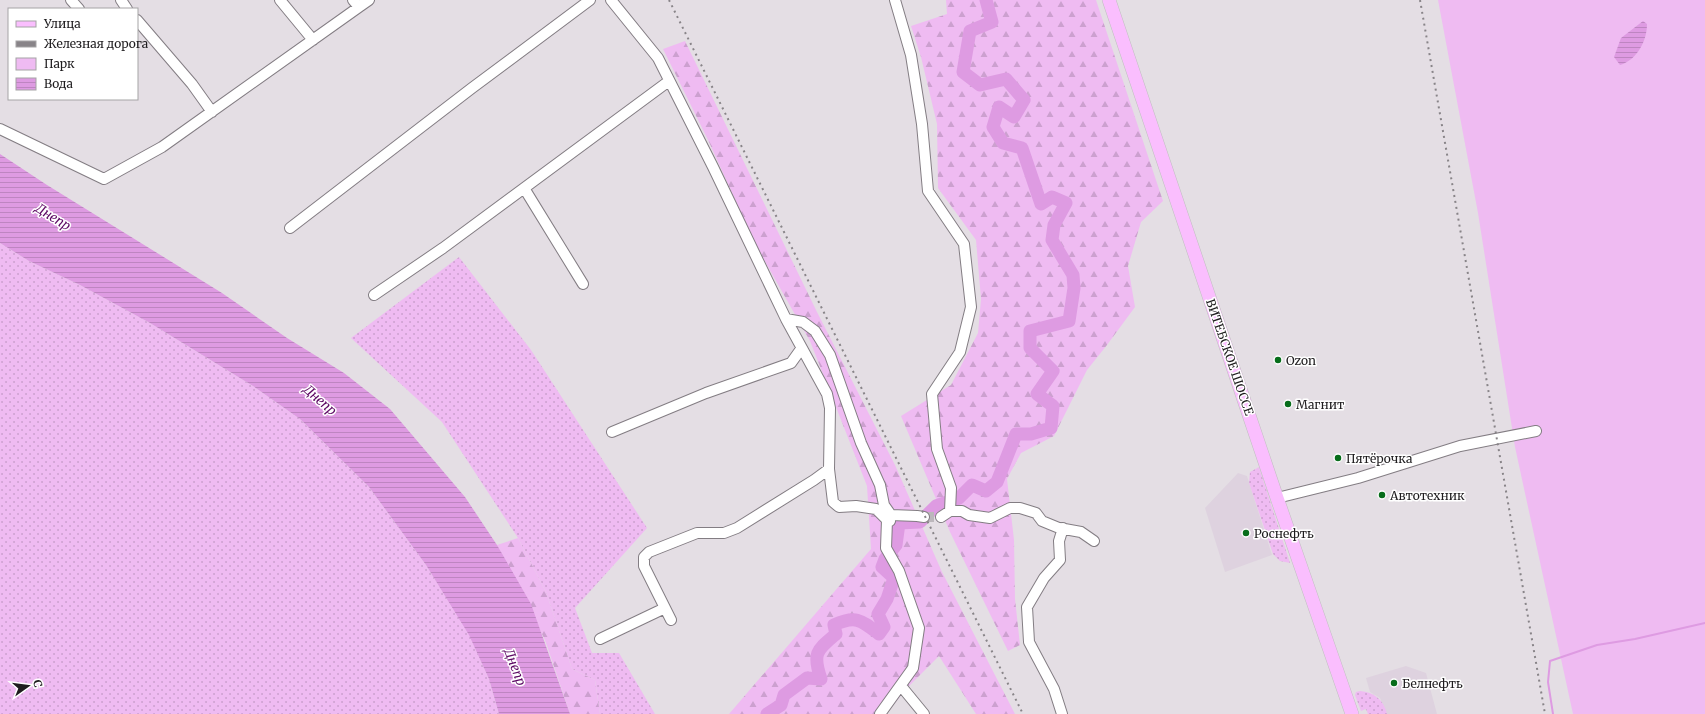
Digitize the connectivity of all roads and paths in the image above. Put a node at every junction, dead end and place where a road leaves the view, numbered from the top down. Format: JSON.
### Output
{"nodes":[{"id":1,"x":72,"y":0,"type":"edge"},
{"id":2,"x":280,"y":0,"type":"edge"},
{"id":3,"x":369,"y":0,"type":"edge"},
{"id":4,"x":590,"y":0,"type":"edge"},
{"id":5,"x":611,"y":0,"type":"edge"},
{"id":6,"x":895,"y":0,"type":"edge"},
{"id":7,"x":1109,"y":0,"type":"edge"},
{"id":8,"x":356,"y":4,"type":"edge"},
{"id":9,"x":78,"y":8,"type":"edge"},
{"id":10,"x":138,"y":21,"type":"edge"},
{"id":11,"x":313,"y":40,"type":"junction"},
{"id":12,"x":669,"y":81,"type":"junction"},
{"id":13,"x":212,"y":112,"type":"junction"},
{"id":14,"x":0,"y":129,"type":"edge"},
{"id":15,"x":524,"y":188,"type":"junction"},
{"id":16,"x":290,"y":228,"type":"dead end"},
{"id":17,"x":583,"y":284,"type":"dead end"},
{"id":18,"x":374,"y":295,"type":"dead end"},
{"id":19,"x":786,"y":319,"type":"junction"},
{"id":20,"x":801,"y":349,"type":"junction"},
{"id":21,"x":1536,"y":431,"type":"dead end"},
{"id":22,"x":612,"y":432,"type":"dead end"},
{"id":23,"x":829,"y":469,"type":"junction"},
{"id":24,"x":1277,"y":498,"type":"junction"},
{"id":25,"x":950,"y":511,"type":"junction"},
{"id":26,"x":904,"y":516,"type":"junction"},
{"id":27,"x":924,"y":517,"type":"tunnel mouth"},
{"id":28,"x":941,"y":517,"type":"tunnel mouth"},
{"id":29,"x":887,"y":520,"type":"junction"},
{"id":30,"x":1063,"y":528,"type":"junction"},
{"id":31,"x":1094,"y":540,"type":"dead end"},
{"id":32,"x":665,"y":608,"type":"junction"},
{"id":33,"x":671,"y":620,"type":"dead end"},
{"id":34,"x":600,"y":639,"type":"dead end"},
{"id":35,"x":901,"y":686,"type":"junction"},
{"id":36,"x":880,"y":714,"type":"edge"},
{"id":37,"x":924,"y":714,"type":"edge"},
{"id":38,"x":1062,"y":714,"type":"edge"},
{"id":39,"x":1352,"y":714,"type":"edge"}],
"edges":[{"from":1,"to":9,"type":"street"},
{"from":2,"to":11,"type":"street"},
{"from":3,"to":8,"type":"street"},
{"from":4,"to":16,"type":"street"},
{"from":5,"to":12,"type":"street"},
{"from":6,"to":25,"type":"street"},
{"from":7,"to":24,"type":"main road","name":"ВИТЕБСКОЕ ШОССЕ"},
{"from":8,"to":11,"type":"street"},
{"from":10,"to":13,"type":"street"},
{"from":11,"to":13,"type":"street"},
{"from":12,"to":15,"type":"street"},
{"from":12,"to":19,"type":"street"},
{"from":13,"to":14,"type":"street"},
{"from":15,"to":17,"type":"street"},
{"from":15,"to":18,"type":"street"},
{"from":19,"to":20,"type":"street"},
{"from":19,"to":26,"type":"street"},
{"from":20,"to":22,"type":"street"},
{"from":20,"to":23,"type":"street"},
{"from":21,"to":24,"type":"street"},
{"from":23,"to":29,"type":"street"},
{"from":23,"to":32,"type":"street"},
{"from":24,"to":39,"type":"main road","name":"ВИТЕБСКОЕ ШОССЕ"},
{"from":25,"to":28,"type":"street"},
{"from":25,"to":30,"type":"street"},
{"from":26,"to":27,"type":"street"},
{"from":26,"to":29,"type":"street"},
{"from":29,"to":35,"type":"street"},
{"from":30,"to":31,"type":"street"},
{"from":30,"to":38,"type":"street"},
{"from":32,"to":33,"type":"street"},
{"from":32,"to":34,"type":"street"},
{"from":35,"to":36,"type":"street"},
{"from":35,"to":37,"type":"street"}]}
